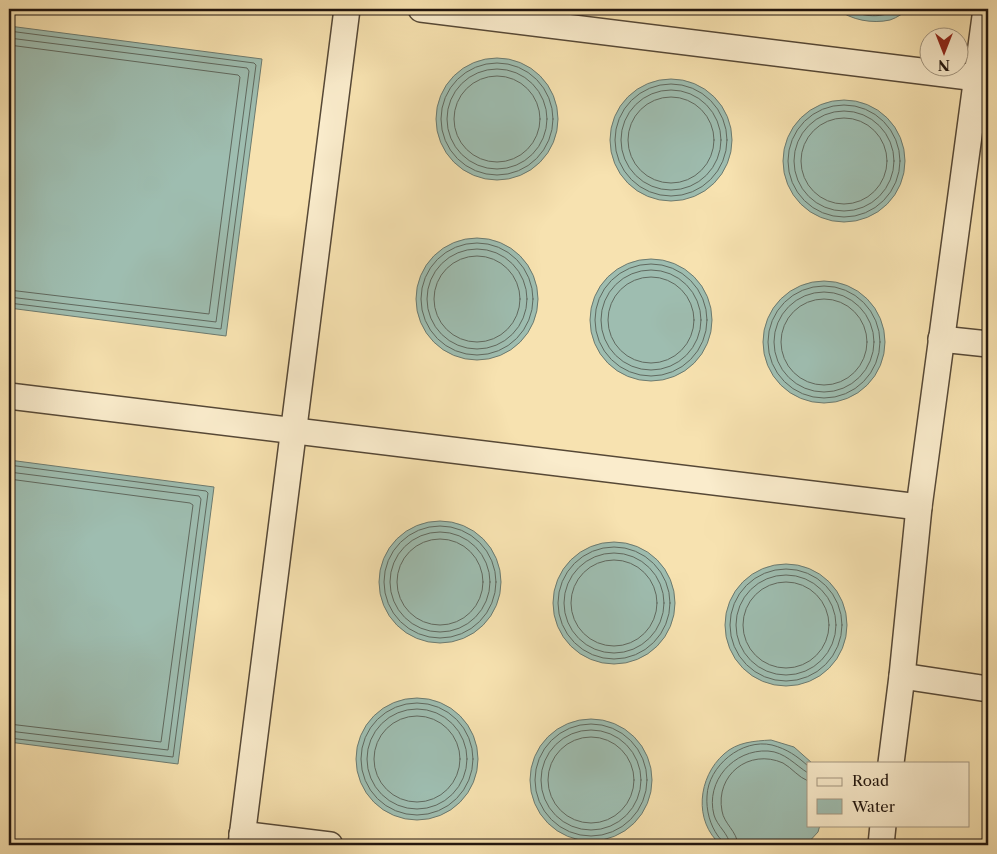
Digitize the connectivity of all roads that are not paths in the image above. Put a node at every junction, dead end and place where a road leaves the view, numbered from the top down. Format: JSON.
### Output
{"nodes":[{"id":1,"x":347,"y":9,"type":"edge"},
{"id":2,"x":421,"y":9,"type":"edge"},
{"id":3,"x":986,"y":9,"type":"edge"},
{"id":4,"x":978,"y":78,"type":"junction"},
{"id":5,"x":942,"y":338,"type":"junction"},
{"id":6,"x":988,"y":344,"type":"edge"},
{"id":7,"x":9,"y":396,"type":"edge"},
{"id":8,"x":294,"y":431,"type":"junction"},
{"id":9,"x":919,"y":508,"type":"junction"},
{"id":10,"x":902,"y":676,"type":"junction"},
{"id":11,"x":988,"y":689,"type":"edge"},
{"id":12,"x":891,"y":762,"type":"edge"},
{"id":13,"x":883,"y":826,"type":"edge"},
{"id":14,"x":241,"y":840,"type":"edge"},
{"id":15,"x":330,"y":845,"type":"edge"},
{"id":16,"x":881,"y":845,"type":"edge"}],
"edges":[{"from":1,"to":8,"type":"lane"},
{"from":2,"to":4,"type":"lane"},
{"from":3,"to":4,"type":"lane"},
{"from":4,"to":5,"type":"lane"},
{"from":5,"to":6,"type":"lane"},
{"from":5,"to":9,"type":"lane"},
{"from":7,"to":8,"type":"lane"},
{"from":8,"to":9,"type":"lane"},
{"from":8,"to":14,"type":"lane"},
{"from":9,"to":10,"type":"lane"},
{"from":10,"to":11,"type":"lane"},
{"from":10,"to":12,"type":"lane"},
{"from":13,"to":16,"type":"lane"},
{"from":14,"to":15,"type":"lane"}]}
